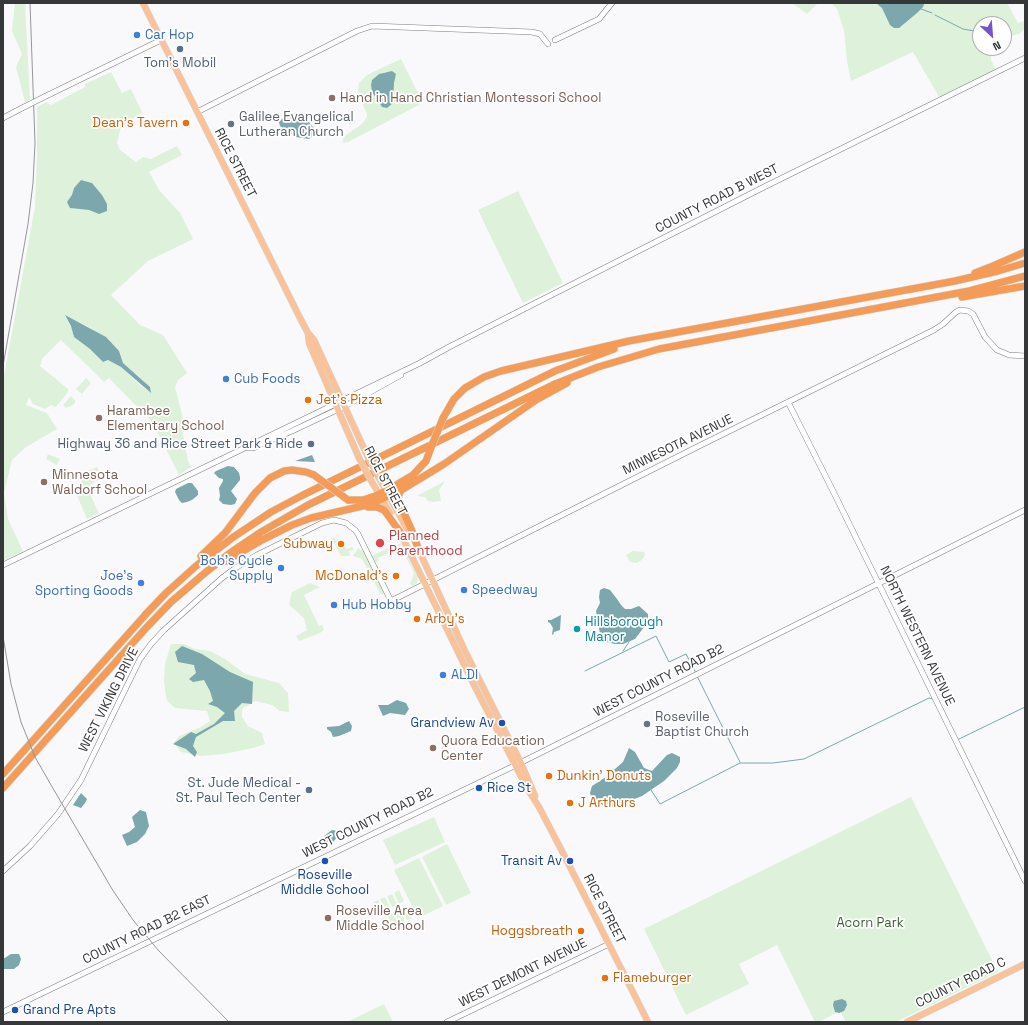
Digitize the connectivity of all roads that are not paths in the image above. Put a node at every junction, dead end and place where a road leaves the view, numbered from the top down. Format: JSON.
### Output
{"nodes":[{"id":1,"x":143,"y":3,"type":"edge"},
{"id":2,"x":612,"y":3,"type":"edge"},
{"id":3,"x":161,"y":40,"type":"junction"},
{"id":4,"x":555,"y":40,"type":"dead end"},
{"id":5,"x":548,"y":44,"type":"dead end"},
{"id":6,"x":1025,"y":58,"type":"edge"},
{"id":7,"x":197,"y":112,"type":"junction"},
{"id":8,"x":3,"y":118,"type":"edge"},
{"id":9,"x":1025,"y":249,"type":"edge"},
{"id":10,"x":1025,"y":252,"type":"edge"},
{"id":11,"x":1010,"y":258,"type":"junction"},
{"id":12,"x":1025,"y":263,"type":"edge"},
{"id":13,"x":1025,"y":276,"type":"edge"},
{"id":14,"x":1025,"y":286,"type":"edge"},
{"id":15,"x":911,"y":290,"type":"junction"},
{"id":16,"x":914,"y":302,"type":"junction"},
{"id":17,"x":308,"y":333,"type":"junction"},
{"id":18,"x":658,"y":336,"type":"junction"},
{"id":19,"x":1025,"y":356,"type":"edge"},
{"id":20,"x":625,"y":358,"type":"junction"},
{"id":21,"x":788,"y":402,"type":"junction"},
{"id":22,"x":344,"y":404,"type":"junction"},
{"id":23,"x":336,"y":407,"type":"junction"},
{"id":24,"x":403,"y":489,"type":"junction"},
{"id":25,"x":388,"y":493,"type":"junction"},
{"id":26,"x":380,"y":497,"type":"junction"},
{"id":27,"x":1025,"y":510,"type":"edge"},
{"id":28,"x":344,"y":511,"type":"junction"},
{"id":29,"x":400,"y":532,"type":"junction"},
{"id":30,"x":418,"y":548,"type":"junction"},
{"id":31,"x":3,"y":565,"type":"edge"},
{"id":32,"x":429,"y":582,"type":"junction"},
{"id":33,"x":878,"y":583,"type":"junction"},
{"id":34,"x":189,"y":586,"type":"junction"},
{"id":35,"x":391,"y":601,"type":"joint"},
{"id":36,"x":145,"y":615,"type":"junction"},
{"id":37,"x":518,"y":764,"type":"junction"},
{"id":38,"x":3,"y":774,"type":"edge"},
{"id":39,"x":3,"y":789,"type":"edge"},
{"id":40,"x":301,"y":868,"type":"joint"},
{"id":41,"x":3,"y":871,"type":"edge"},
{"id":42,"x":1025,"y":881,"type":"edge"},
{"id":43,"x":609,"y":944,"type":"junction"},
{"id":44,"x":1025,"y":964,"type":"edge"},
{"id":45,"x":3,"y":1012,"type":"edge"},
{"id":46,"x":447,"y":1022,"type":"edge"},
{"id":47,"x":648,"y":1022,"type":"edge"},
{"id":48,"x":907,"y":1022,"type":"edge"}],
"edges":[{"from":1,"to":3,"type":"main road","name":"RICE STREET"},
{"from":2,"to":4,"type":"street"},
{"from":3,"to":7,"type":"main road","name":"RICE STREET"},
{"from":3,"to":8,"type":"street","bridge":true},
{"from":5,"to":7,"type":"street"},
{"from":6,"to":22,"type":"street","name":"COUNTY ROAD B WEST"},
{"from":7,"to":17,"type":"main road","name":"RICE STREET"},
{"from":9,"to":11,"type":"highway"},
{"from":10,"to":11,"type":"highway"},
{"from":11,"to":15,"type":"highway"},
{"from":12,"to":15,"type":"highway"},
{"from":13,"to":16,"type":"highway"},
{"from":14,"to":16,"type":"highway"},
{"from":15,"to":18,"type":"highway"},
{"from":16,"to":20,"type":"highway"},
{"from":17,"to":22,"type":"main road","name":"RICE STREET"},
{"from":17,"to":23,"type":"main road","name":"RICE STREET"},
{"from":18,"to":25,"type":"highway","bridge":true},
{"from":18,"to":36,"type":"highway"},
{"from":19,"to":21,"type":"street","name":"MINNESOTA AVENUE"},
{"from":20,"to":24,"type":"highway"},
{"from":20,"to":34,"type":"highway"},
{"from":21,"to":32,"type":"street","name":"MINNESOTA AVENUE"},
{"from":21,"to":33,"type":"street","name":"NORTH WESTERN AVENUE"},
{"from":22,"to":23,"type":"street","name":"COUNTY ROAD B WEST"},
{"from":22,"to":25,"type":"main road","name":"RICE STREET","bridge":true},
{"from":23,"to":26,"type":"main road","name":"RICE STREET","bridge":true},
{"from":23,"to":31,"type":"street","name":"COUNTY ROAD B WEST"},
{"from":24,"to":25,"type":"highway"},
{"from":24,"to":30,"type":"highway"},
{"from":25,"to":26,"type":"highway"},
{"from":25,"to":30,"type":"main road","name":"RICE STREET"},
{"from":26,"to":28,"type":"highway"},
{"from":26,"to":29,"type":"main road","name":"RICE STREET"},
{"from":26,"to":36,"type":"highway","bridge":true},
{"from":27,"to":33,"type":"street","name":"WEST COUNTY ROAD B2"},
{"from":28,"to":29,"type":"highway"},
{"from":28,"to":34,"type":"highway"},
{"from":29,"to":32,"type":"main road","name":"RICE STREET"},
{"from":30,"to":32,"type":"main road","name":"RICE STREET"},
{"from":32,"to":35,"type":"street","name":"MINNESOTA AVENUE"},
{"from":32,"to":37,"type":"main road","name":"RICE STREET"},
{"from":33,"to":37,"type":"street","name":"WEST COUNTY ROAD B2"},
{"from":33,"to":42,"type":"street","name":"NORTH WESTERN AVENUE"},
{"from":34,"to":39,"type":"highway"},
{"from":35,"to":41,"type":"street","name":"WEST VIKING DRIVE"},
{"from":36,"to":38,"type":"highway"},
{"from":37,"to":40,"type":"street","name":"WEST COUNTY ROAD B2"},
{"from":37,"to":43,"type":"main road","name":"RICE STREET"},
{"from":40,"to":45,"type":"street","name":"COUNTY ROAD B2 EAST"},
{"from":43,"to":46,"type":"street","name":"WEST DEMONT AVENUE"},
{"from":43,"to":47,"type":"main road","name":"RICE STREET"},
{"from":44,"to":48,"type":"main road","name":"COUNTY ROAD C"}]}
